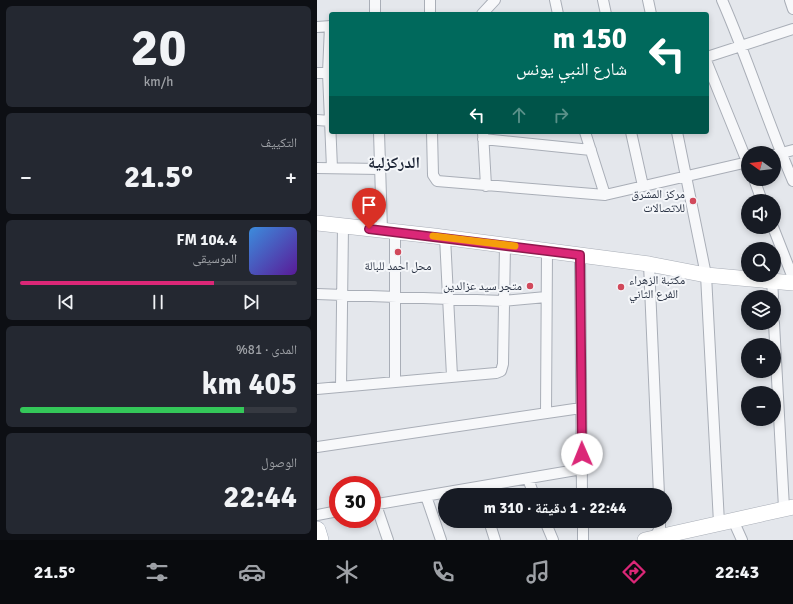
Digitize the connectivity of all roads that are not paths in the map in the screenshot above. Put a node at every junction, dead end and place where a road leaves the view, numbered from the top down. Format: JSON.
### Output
{"nodes":[{"id":1,"x":375,"y":0,"type":"edge"},
{"id":2,"x":430,"y":0,"type":"edge"},
{"id":3,"x":495,"y":0,"type":"edge"},
{"id":4,"x":555,"y":0,"type":"edge"},
{"id":5,"x":603,"y":0,"type":"edge"},
{"id":6,"x":648,"y":0,"type":"edge"},
{"id":7,"x":722,"y":0,"type":"edge"},
{"id":8,"x":790,"y":0,"type":"edge"},
{"id":9,"x":793,"y":10,"type":"edge"},
{"id":10,"x":375,"y":12,"type":"edge"},
{"id":11,"x":430,"y":12,"type":"edge"},
{"id":12,"x":484,"y":12,"type":"edge"},
{"id":13,"x":558,"y":12,"type":"edge"},
{"id":14,"x":606,"y":12,"type":"edge"},
{"id":15,"x":651,"y":12,"type":"edge"},
{"id":16,"x":329,"y":26,"type":"edge"},
{"id":17,"x":317,"y":27,"type":"edge"},
{"id":18,"x":793,"y":29,"type":"edge"},
{"id":19,"x":742,"y":46,"type":"junction"},
{"id":20,"x":709,"y":56,"type":"edge"},
{"id":21,"x":329,"y":57,"type":"edge"},
{"id":22,"x":709,"y":68,"type":"edge"},
{"id":23,"x":317,"y":73,"type":"edge"},
{"id":24,"x":328,"y":73,"type":"junction"},
{"id":25,"x":329,"y":97,"type":"edge"},
{"id":26,"x":317,"y":120,"type":"edge"},
{"id":27,"x":329,"y":121,"type":"edge"},
{"id":28,"x":331,"y":134,"type":"edge"},
{"id":29,"x":379,"y":134,"type":"edge"},
{"id":30,"x":432,"y":134,"type":"edge"},
{"id":31,"x":586,"y":134,"type":"edge"},
{"id":32,"x":631,"y":134,"type":"edge"},
{"id":33,"x":677,"y":134,"type":"edge"},
{"id":34,"x":483,"y":136,"type":"edge"},
{"id":35,"x":741,"y":146,"type":"edge"},
{"id":36,"x":774,"y":146,"type":"edge"},
{"id":37,"x":591,"y":150,"type":"junction"},
{"id":38,"x":793,"y":150,"type":"edge"},
{"id":39,"x":781,"y":153,"type":"edge"},
{"id":40,"x":781,"y":161,"type":"edge"},
{"id":41,"x":741,"y":165,"type":"edge"},
{"id":42,"x":317,"y":168,"type":"edge"},
{"id":43,"x":332,"y":168,"type":"junction"},
{"id":44,"x":380,"y":170,"type":"junction"},
{"id":45,"x":686,"y":177,"type":"junction"},
{"id":46,"x":793,"y":181,"type":"edge"},
{"id":47,"x":486,"y":186,"type":"junction"},
{"id":48,"x":643,"y":186,"type":"junction"},
{"id":49,"x":605,"y":195,"type":"junction"},
{"id":50,"x":317,"y":224,"type":"edge"},
{"id":51,"x":343,"y":226,"type":"junction"},
{"id":52,"x":388,"y":231,"type":"junction"},
{"id":53,"x":776,"y":234,"type":"edge"},
{"id":54,"x":445,"y":237,"type":"junction"},
{"id":55,"x":505,"y":245,"type":"junction"},
{"id":56,"x":547,"y":251,"type":"junction"},
{"id":57,"x":580,"y":255,"type":"junction"},
{"id":58,"x":649,"y":264,"type":"junction"},
{"id":59,"x":706,"y":275,"type":"junction"},
{"id":60,"x":741,"y":278,"type":"edge"},
{"id":61,"x":793,"y":278,"type":"edge"},
{"id":62,"x":781,"y":281,"type":"edge"},
{"id":63,"x":793,"y":283,"type":"edge"},
{"id":64,"x":317,"y":294,"type":"edge"},
{"id":65,"x":343,"y":295,"type":"junction"},
{"id":66,"x":395,"y":297,"type":"junction"},
{"id":67,"x":546,"y":297,"type":"junction"},
{"id":68,"x":449,"y":299,"type":"junction"},
{"id":69,"x":503,"y":301,"type":"junction"},
{"id":70,"x":775,"y":330,"type":"edge"},
{"id":71,"x":452,"y":376,"type":"junction"},
{"id":72,"x":395,"y":382,"type":"junction"},
{"id":73,"x":341,"y":387,"type":"junction"},
{"id":74,"x":317,"y":389,"type":"edge"},
{"id":75,"x":581,"y":408,"type":"junction"},
{"id":76,"x":546,"y":413,"type":"junction"},
{"id":77,"x":317,"y":447,"type":"edge"},
{"id":78,"x":582,"y":469,"type":"junction"},
{"id":79,"x":528,"y":479,"type":"junction"},
{"id":80,"x":491,"y":488,"type":"edge"},
{"id":81,"x":531,"y":488,"type":"edge"},
{"id":82,"x":582,"y":488,"type":"edge"},
{"id":83,"x":659,"y":488,"type":"edge"},
{"id":84,"x":438,"y":495,"type":"edge"},
{"id":85,"x":426,"y":496,"type":"junction"},
{"id":86,"x":381,"y":504,"type":"edge"},
{"id":87,"x":789,"y":508,"type":"edge"},
{"id":88,"x":329,"y":513,"type":"edge"},
{"id":89,"x":317,"y":515,"type":"edge"},
{"id":90,"x":381,"y":522,"type":"edge"},
{"id":91,"x":726,"y":522,"type":"junction"},
{"id":92,"x":491,"y":528,"type":"edge"},
{"id":93,"x":548,"y":528,"type":"edge"},
{"id":94,"x":583,"y":528,"type":"edge"},
{"id":95,"x":660,"y":528,"type":"edge"},
{"id":96,"x":317,"y":530,"type":"edge"},
{"id":97,"x":677,"y":536,"type":"edge"},
{"id":98,"x":649,"y":539,"type":"edge"},
{"id":99,"x":320,"y":540,"type":"edge"},
{"id":100,"x":388,"y":540,"type":"edge"},
{"id":101,"x":441,"y":540,"type":"edge"},
{"id":102,"x":495,"y":540,"type":"edge"},
{"id":103,"x":553,"y":540,"type":"edge"},
{"id":104,"x":583,"y":540,"type":"edge"},
{"id":105,"x":742,"y":540,"type":"edge"}],
"edges":[{"from":1,"to":10,"type":"street"},
{"from":2,"to":11,"type":"street"},
{"from":3,"to":12,"type":"street"},
{"from":4,"to":13,"type":"street"},
{"from":5,"to":14,"type":"street"},
{"from":6,"to":15,"type":"street"},
{"from":7,"to":19,"type":"street"},
{"from":8,"to":9,"type":"street"},
{"from":16,"to":17,"type":"street"},
{"from":18,"to":19,"type":"street"},
{"from":19,"to":20,"type":"street"},
{"from":19,"to":36,"type":"street"},
{"from":21,"to":24,"type":"street"},
{"from":22,"to":35,"type":"street"},
{"from":23,"to":24,"type":"street"},
{"from":24,"to":25,"type":"street"},
{"from":26,"to":27,"type":"street"},
{"from":28,"to":43,"type":"street"},
{"from":29,"to":44,"type":"street"},
{"from":30,"to":47,"type":"street"},
{"from":31,"to":37,"type":"street"},
{"from":32,"to":48,"type":"street"},
{"from":33,"to":45,"type":"street"},
{"from":34,"to":37,"type":"street"},
{"from":34,"to":47,"type":"street"},
{"from":37,"to":49,"type":"street"},
{"from":38,"to":39,"type":"street"},
{"from":40,"to":46,"type":"street"},
{"from":41,"to":45,"type":"street"},
{"from":42,"to":43,"type":"street"},
{"from":43,"to":44,"type":"street"},
{"from":44,"to":52,"type":"street"},
{"from":45,"to":48,"type":"street"},
{"from":45,"to":59,"type":"street"},
{"from":47,"to":49,"type":"street"},
{"from":48,"to":49,"type":"street"},
{"from":50,"to":51,"type":"street"},
{"from":51,"to":52,"type":"street"},
{"from":51,"to":65,"type":"street"},
{"from":52,"to":54,"type":"street"},
{"from":52,"to":66,"type":"street"},
{"from":53,"to":61,"type":"street"},
{"from":54,"to":55,"type":"street"},
{"from":54,"to":68,"type":"street"},
{"from":55,"to":56,"type":"street"},
{"from":55,"to":69,"type":"street"},
{"from":56,"to":57,"type":"street"},
{"from":56,"to":67,"type":"street"},
{"from":57,"to":58,"type":"street"},
{"from":57,"to":75,"type":"street"},
{"from":58,"to":59,"type":"street"},
{"from":58,"to":83,"type":"street"},
{"from":59,"to":60,"type":"street"},
{"from":59,"to":91,"type":"street"},
{"from":62,"to":63,"type":"street"},
{"from":64,"to":65,"type":"street"},
{"from":65,"to":66,"type":"street"},
{"from":65,"to":73,"type":"street"},
{"from":66,"to":68,"type":"street"},
{"from":66,"to":72,"type":"street"},
{"from":67,"to":69,"type":"street"},
{"from":67,"to":76,"type":"street"},
{"from":68,"to":69,"type":"street"},
{"from":68,"to":71,"type":"street"},
{"from":69,"to":71,"type":"street"},
{"from":70,"to":87,"type":"street"},
{"from":71,"to":72,"type":"street"},
{"from":72,"to":73,"type":"street"},
{"from":73,"to":74,"type":"street"},
{"from":75,"to":76,"type":"street"},
{"from":75,"to":78,"type":"street"},
{"from":76,"to":77,"type":"street"},
{"from":78,"to":79,"type":"street"},
{"from":78,"to":82,"type":"street"},
{"from":79,"to":80,"type":"street"},
{"from":79,"to":81,"type":"street"},
{"from":84,"to":85,"type":"street"},
{"from":85,"to":86,"type":"street"},
{"from":85,"to":101,"type":"street"},
{"from":87,"to":91,"type":"street"},
{"from":88,"to":89,"type":"street"},
{"from":90,"to":100,"type":"street"},
{"from":91,"to":97,"type":"street"},
{"from":91,"to":105,"type":"street"},
{"from":92,"to":102,"type":"street"},
{"from":93,"to":103,"type":"street"},
{"from":94,"to":104,"type":"street"},
{"from":95,"to":98,"type":"street"},
{"from":96,"to":99,"type":"main road"},
{"from":97,"to":98,"type":"street"}]}
